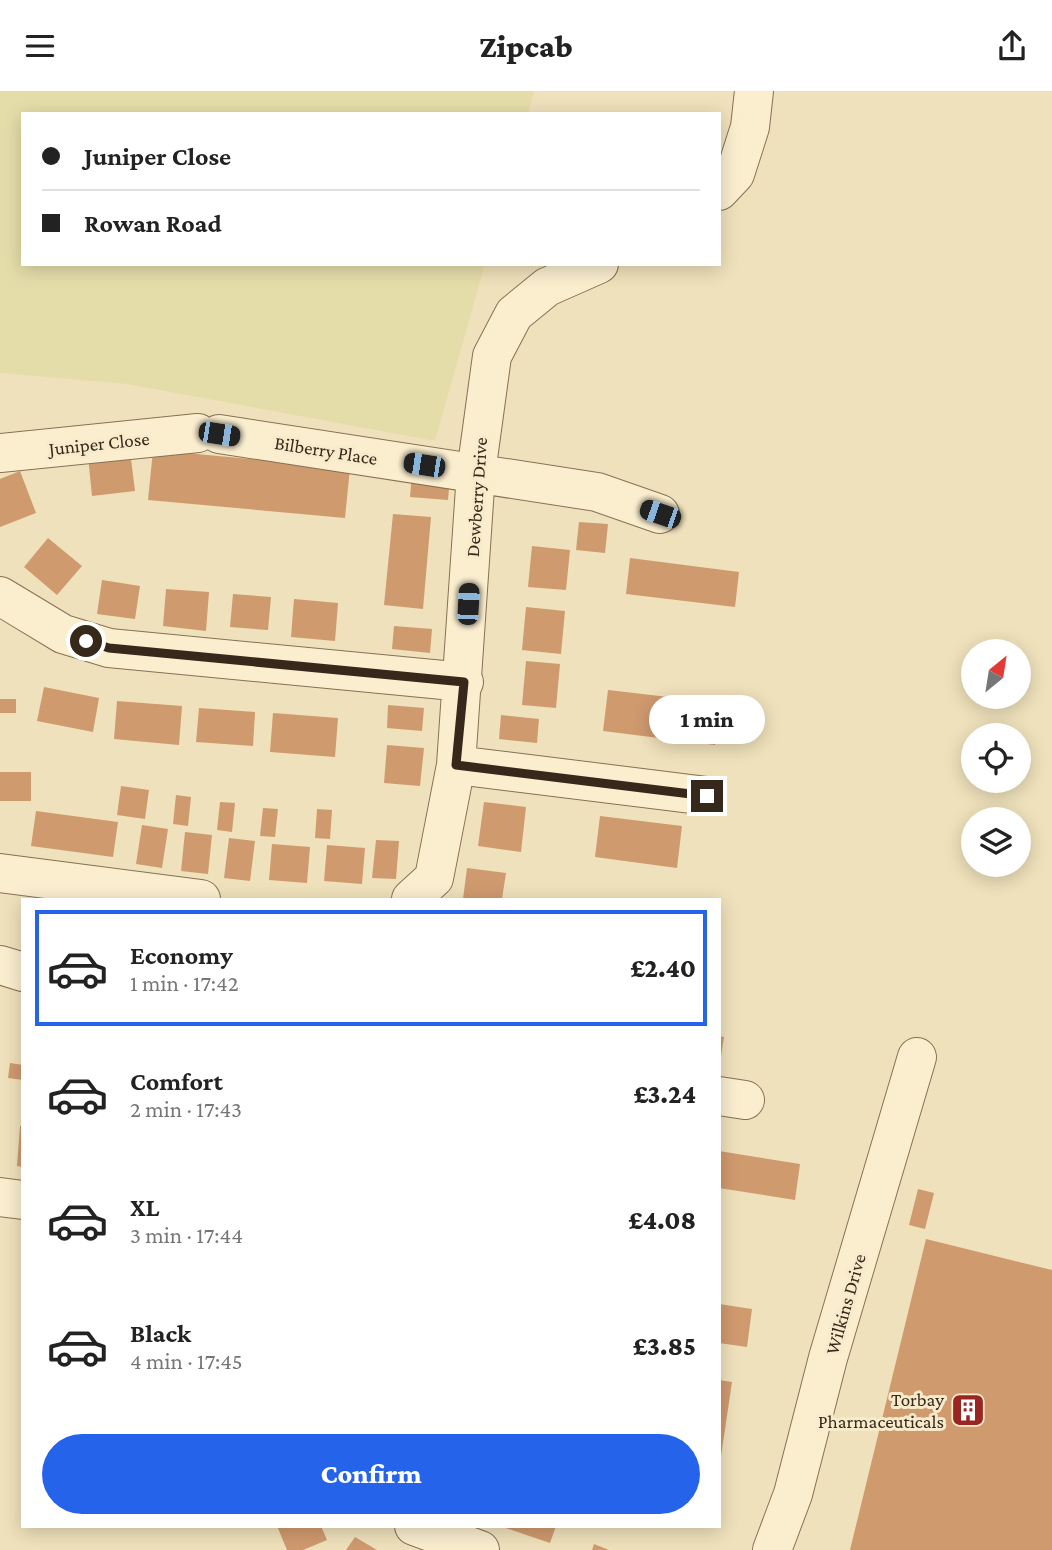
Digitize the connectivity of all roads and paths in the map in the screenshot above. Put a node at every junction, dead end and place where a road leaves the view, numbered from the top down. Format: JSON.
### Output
{"nodes":[{"id":1,"x":754,"y":91,"type":"edge"},
{"id":2,"x":721,"y":189,"type":"edge"},
{"id":3,"x":594,"y":266,"type":"edge"},
{"id":4,"x":208,"y":434,"type":"joint"},
{"id":5,"x":0,"y":453,"type":"edge"},
{"id":6,"x":476,"y":473,"type":"junction"},
{"id":7,"x":660,"y":514,"type":"dead end"},
{"id":8,"x":0,"y":596,"type":"edge"},
{"id":9,"x":464,"y":682,"type":"junction"},
{"id":10,"x":456,"y":765,"type":"junction"},
{"id":11,"x":707,"y":796,"type":"dead end"},
{"id":12,"x":0,"y":873,"type":"edge"},
{"id":13,"x":193,"y":898,"type":"edge"},
{"id":14,"x":412,"y":898,"type":"edge"},
{"id":15,"x":0,"y":965,"type":"edge"},
{"id":16,"x":21,"y":971,"type":"edge"},
{"id":17,"x":917,"y":1057,"type":"dead end"},
{"id":18,"x":0,"y":1197,"type":"edge"},
{"id":19,"x":21,"y":1200,"type":"edge"},
{"id":20,"x":420,"y":1528,"type":"edge"},
{"id":21,"x":480,"y":1550,"type":"edge"},
{"id":22,"x":772,"y":1550,"type":"edge"}],
"edges":[{"from":1,"to":2,"type":"street"},
{"from":3,"to":6,"type":"street","name":"Dewberry Drive"},
{"from":4,"to":5,"type":"street","name":"Juniper Close"},
{"from":4,"to":6,"type":"street","name":"Bilberry Place"},
{"from":6,"to":7,"type":"street","name":"Bilberry Place"},
{"from":6,"to":9,"type":"street","name":"Dewberry Drive"},
{"from":8,"to":9,"type":"street"},
{"from":9,"to":10,"type":"street","name":"Dewberry Drive"},
{"from":10,"to":11,"type":"street"},
{"from":10,"to":14,"type":"street","name":"Dewberry Drive"},
{"from":12,"to":13,"type":"street"},
{"from":15,"to":16,"type":"street"},
{"from":17,"to":22,"type":"street","name":"Wilkins Drive"},
{"from":18,"to":19,"type":"street"},
{"from":20,"to":21,"type":"street"}]}
